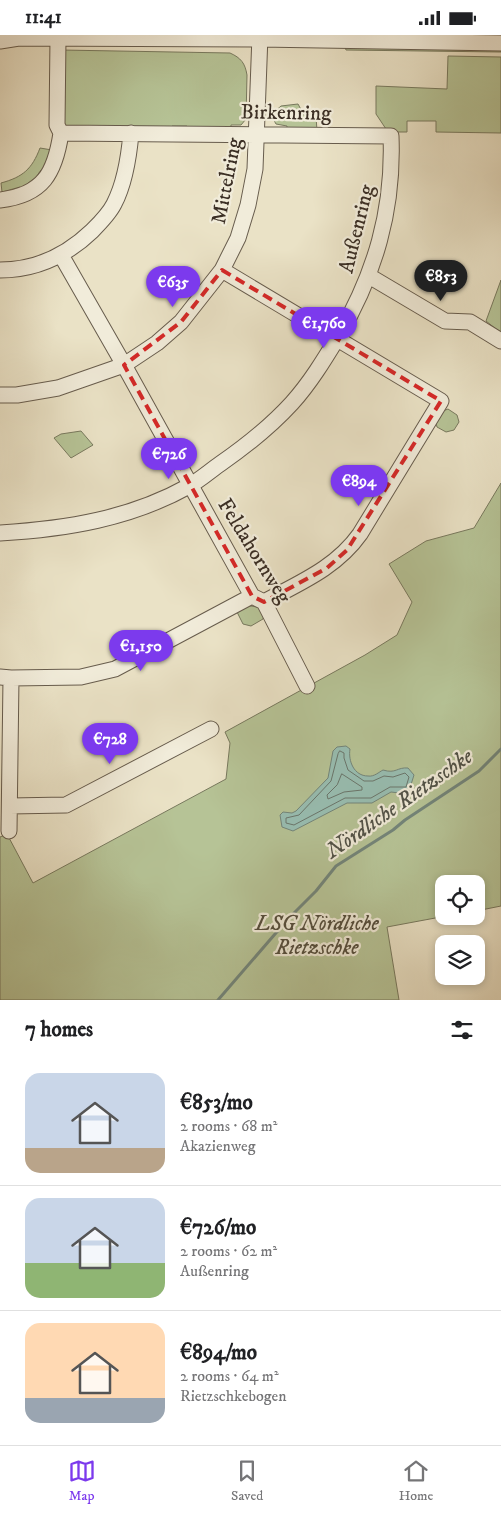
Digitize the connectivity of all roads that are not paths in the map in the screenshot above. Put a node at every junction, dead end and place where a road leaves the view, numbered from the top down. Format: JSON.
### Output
{"nodes":[{"id":1,"x":260,"y":37,"type":"edge"},
{"id":2,"x":58,"y":38,"type":"junction"},
{"id":3,"x":0,"y":41,"type":"edge"},
{"id":4,"x":501,"y":43,"type":"edge"},
{"id":5,"x":61,"y":133,"type":"junction"},
{"id":6,"x":131,"y":133,"type":"junction"},
{"id":7,"x":257,"y":134,"type":"junction"},
{"id":8,"x":391,"y":136,"type":"joint"},
{"id":9,"x":0,"y":200,"type":"edge"},
{"id":10,"x":61,"y":255,"type":"junction"},
{"id":11,"x":0,"y":270,"type":"edge"},
{"id":12,"x":222,"y":270,"type":"junction"},
{"id":13,"x":369,"y":276,"type":"junction"},
{"id":14,"x":337,"y":339,"type":"junction"},
{"id":15,"x":501,"y":341,"type":"edge"},
{"id":16,"x":124,"y":365,"type":"junction"},
{"id":17,"x":0,"y":395,"type":"edge"},
{"id":18,"x":190,"y":486,"type":"junction"},
{"id":19,"x":0,"y":533,"type":"edge"},
{"id":20,"x":258,"y":599,"type":"junction"},
{"id":21,"x":6,"y":677,"type":"edge"},
{"id":22,"x":307,"y":686,"type":"dead end"},
{"id":23,"x":211,"y":729,"type":"dead end"},
{"id":24,"x":5,"y":777,"type":"edge"},
{"id":25,"x":10,"y":806,"type":"junction"},
{"id":26,"x":9,"y":831,"type":"dead end"}],
"edges":[{"from":1,"to":2,"type":"street"},
{"from":1,"to":4,"type":"street"},
{"from":1,"to":7,"type":"street","name":"Mittelring"},
{"from":2,"to":3,"type":"street"},
{"from":2,"to":5,"type":"street"},
{"from":5,"to":6,"type":"street","name":"Birkenring"},
{"from":5,"to":9,"type":"street"},
{"from":6,"to":7,"type":"street","name":"Birkenring"},
{"from":6,"to":10,"type":"street"},
{"from":7,"to":8,"type":"street","name":"Birkenring"},
{"from":7,"to":12,"type":"street","name":"Mittelring"},
{"from":8,"to":13,"type":"street","name":"Außenring"},
{"from":10,"to":11,"type":"street"},
{"from":10,"to":16,"type":"street","name":"Feldahornweg"},
{"from":12,"to":14,"type":"street"},
{"from":12,"to":16,"type":"street","name":"Mittelring"},
{"from":13,"to":14,"type":"street","name":"Außenring"},
{"from":13,"to":15,"type":"street"},
{"from":14,"to":18,"type":"street","name":"Außenring"},
{"from":14,"to":20,"type":"street"},
{"from":16,"to":17,"type":"street","name":"Mittelring"},
{"from":16,"to":18,"type":"street","name":"Feldahornweg"},
{"from":18,"to":19,"type":"street","name":"Außenring"},
{"from":18,"to":20,"type":"street","name":"Feldahornweg"},
{"from":20,"to":21,"type":"street"},
{"from":20,"to":22,"type":"street","name":"Feldahornweg"},
{"from":21,"to":24,"type":"street"},
{"from":23,"to":25,"type":"street"},
{"from":24,"to":25,"type":"street"},
{"from":25,"to":26,"type":"street"}]}
